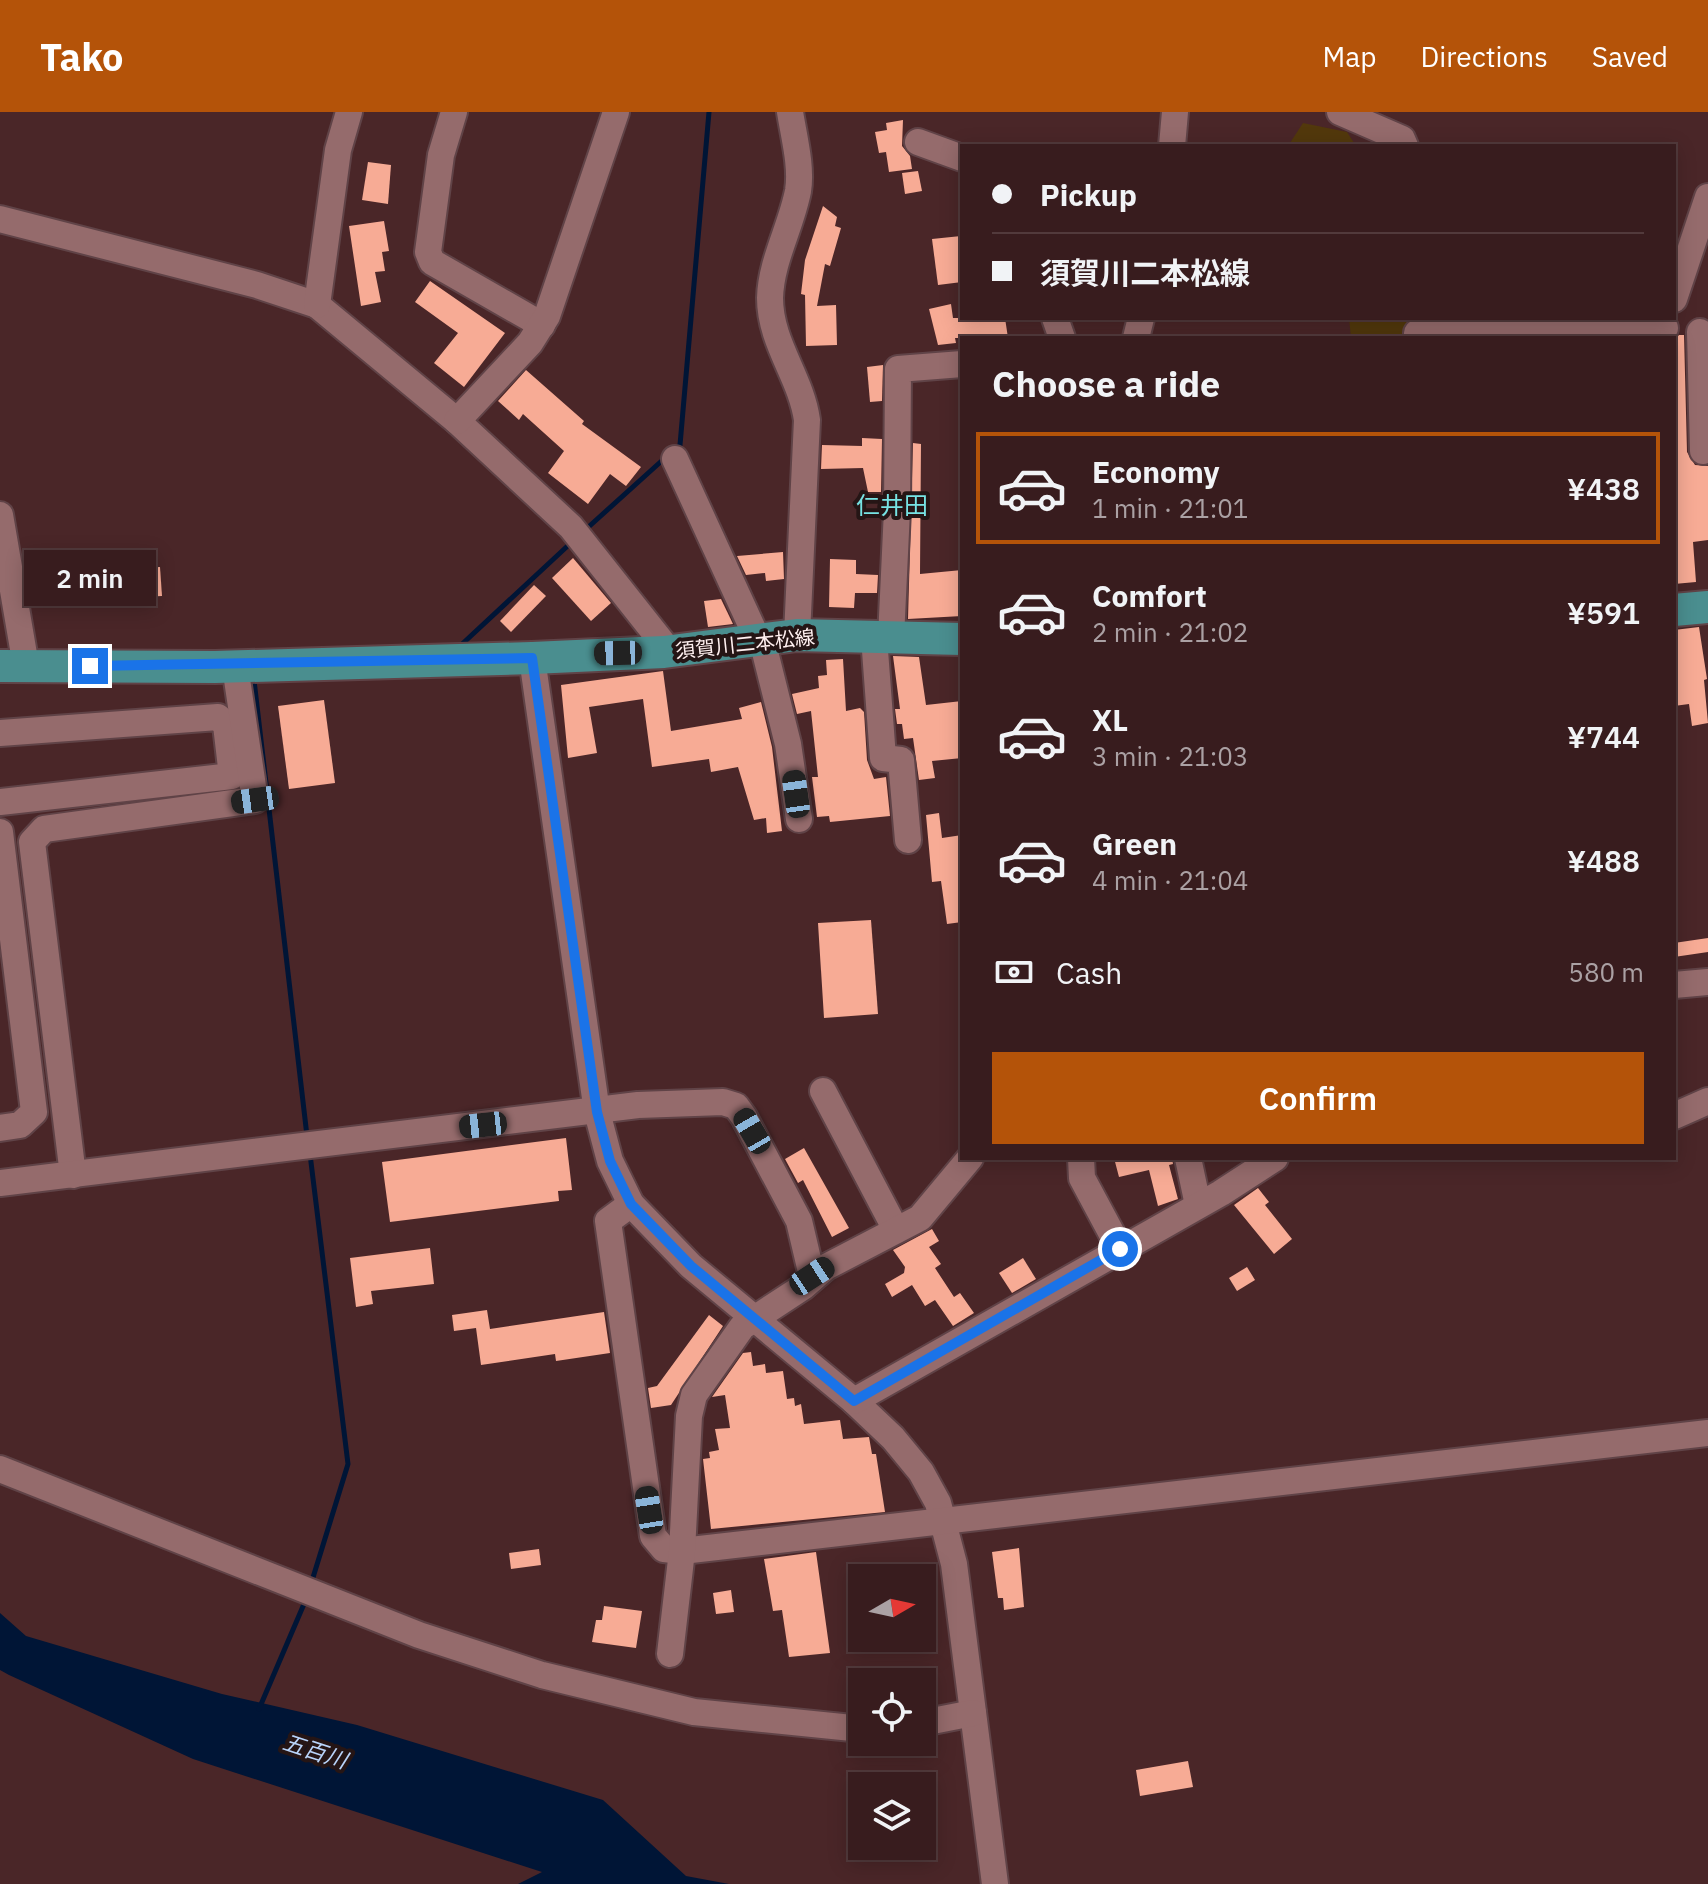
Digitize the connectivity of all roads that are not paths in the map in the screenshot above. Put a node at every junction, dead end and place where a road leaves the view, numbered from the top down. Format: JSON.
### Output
{"nodes":[{"id":1,"x":349,"y":112,"type":"edge"},
{"id":2,"x":454,"y":112,"type":"edge"},
{"id":3,"x":616,"y":112,"type":"edge"},
{"id":4,"x":790,"y":112,"type":"edge"},
{"id":5,"x":1175,"y":112,"type":"edge"},
{"id":6,"x":1340,"y":112,"type":"edge"},
{"id":7,"x":918,"y":142,"type":"dead end"},
{"id":8,"x":1172,"y":144,"type":"edge"},
{"id":9,"x":1404,"y":144,"type":"edge"},
{"id":10,"x":960,"y":157,"type":"edge"},
{"id":11,"x":1708,"y":197,"type":"edge"},
{"id":12,"x":0,"y":219,"type":"edge"},
{"id":13,"x":1676,"y":293,"type":"edge"},
{"id":14,"x":317,"y":305,"type":"junction"},
{"id":15,"x":1666,"y":323,"type":"edge"},
{"id":16,"x":542,"y":325,"type":"junction"},
{"id":17,"x":1416,"y":330,"type":"edge"},
{"id":18,"x":1514,"y":332,"type":"edge"},
{"id":19,"x":1544,"y":332,"type":"edge"},
{"id":20,"x":1704,"y":332,"type":"edge"},
{"id":21,"x":1588,"y":333,"type":"edge"},
{"id":22,"x":1627,"y":333,"type":"edge"},
{"id":23,"x":960,"y":364,"type":"edge"},
{"id":24,"x":457,"y":421,"type":"junction"},
{"id":25,"x":1703,"y":451,"type":"dead end"},
{"id":26,"x":675,"y":459,"type":"dead end"},
{"id":27,"x":0,"y":515,"type":"edge"},
{"id":28,"x":1708,"y":607,"type":"edge"},
{"id":29,"x":1676,"y":610,"type":"edge"},
{"id":30,"x":797,"y":635,"type":"junction"},
{"id":31,"x":883,"y":637,"type":"junction"},
{"id":32,"x":960,"y":639,"type":"edge"},
{"id":33,"x":760,"y":640,"type":"junction"},
{"id":34,"x":664,"y":652,"type":"junction"},
{"id":35,"x":532,"y":658,"type":"junction"},
{"id":36,"x":13,"y":666,"type":"edge"},
{"id":37,"x":235,"y":666,"type":"junction"},
{"id":38,"x":0,"y":733,"type":"edge"},
{"id":39,"x":0,"y":802,"type":"edge"},
{"id":40,"x":799,"y":819,"type":"dead end"},
{"id":41,"x":0,"y":832,"type":"edge"},
{"id":42,"x":908,"y":840,"type":"dead end"},
{"id":43,"x":1708,"y":982,"type":"edge"},
{"id":44,"x":1676,"y":985,"type":"edge"},
{"id":45,"x":823,"y":1091,"type":"dead end"},
{"id":46,"x":1708,"y":1101,"type":"edge"},
{"id":47,"x":597,"y":1112,"type":"junction"},
{"id":48,"x":1676,"y":1115,"type":"edge"},
{"id":49,"x":0,"y":1128,"type":"edge"},
{"id":50,"x":968,"y":1160,"type":"edge"},
{"id":51,"x":1081,"y":1160,"type":"edge"},
{"id":52,"x":1188,"y":1160,"type":"edge"},
{"id":53,"x":1272,"y":1160,"type":"edge"},
{"id":54,"x":73,"y":1175,"type":"junction"},
{"id":55,"x":0,"y":1183,"type":"edge"},
{"id":56,"x":631,"y":1204,"type":"junction"},
{"id":57,"x":1198,"y":1205,"type":"junction"},
{"id":58,"x":896,"y":1230,"type":"junction"},
{"id":59,"x":1120,"y":1249,"type":"junction"},
{"id":60,"x":812,"y":1276,"type":"junction"},
{"id":61,"x":755,"y":1318,"type":"junction"},
{"id":62,"x":854,"y":1401,"type":"junction"},
{"id":63,"x":1708,"y":1433,"type":"edge"},
{"id":64,"x":0,"y":1469,"type":"edge"},
{"id":65,"x":945,"y":1523,"type":"junction"},
{"id":66,"x":682,"y":1551,"type":"junction"},
{"id":67,"x":670,"y":1654,"type":"dead end"},
{"id":68,"x":973,"y":1713,"type":"junction"},
{"id":69,"x":936,"y":1720,"type":"edge"},
{"id":70,"x":848,"y":1728,"type":"edge"},
{"id":71,"x":994,"y":1876,"type":"edge"}],
"edges":[{"from":1,"to":14,"type":"street"},
{"from":2,"to":16,"type":"street"},
{"from":3,"to":16,"type":"street"},
{"from":4,"to":30,"type":"street"},
{"from":5,"to":8,"type":"street"},
{"from":6,"to":9,"type":"street"},
{"from":7,"to":10,"type":"street"},
{"from":11,"to":13,"type":"street"},
{"from":12,"to":14,"type":"street"},
{"from":14,"to":24,"type":"street"},
{"from":15,"to":20,"type":"street"},
{"from":15,"to":22,"type":"street"},
{"from":16,"to":24,"type":"street"},
{"from":17,"to":18,"type":"street"},
{"from":18,"to":19,"type":"street"},
{"from":19,"to":21,"type":"street"},
{"from":20,"to":25,"type":"street"},
{"from":21,"to":22,"type":"street"},
{"from":23,"to":31,"type":"street"},
{"from":24,"to":34,"type":"street"},
{"from":26,"to":33,"type":"street"},
{"from":27,"to":36,"type":"street"},
{"from":28,"to":29,"type":"main road"},
{"from":30,"to":31,"type":"main road","name":"須賀川二本松線"},
{"from":30,"to":33,"type":"main road","name":"須賀川二本松線"},
{"from":31,"to":32,"type":"main road","name":"須賀川二本松線"},
{"from":31,"to":42,"type":"street"},
{"from":33,"to":34,"type":"main road","name":"須賀川二本松線"},
{"from":33,"to":40,"type":"street"},
{"from":34,"to":35,"type":"main road","name":"須賀川二本松線"},
{"from":35,"to":37,"type":"main road","name":"須賀川二本松線"},
{"from":35,"to":47,"type":"street"},
{"from":36,"to":37,"type":"main road","name":"須賀川二本松線"},
{"from":37,"to":54,"type":"street"},
{"from":38,"to":39,"type":"street"},
{"from":41,"to":49,"type":"street"},
{"from":43,"to":44,"type":"street"},
{"from":45,"to":58,"type":"street"},
{"from":46,"to":48,"type":"street"},
{"from":47,"to":54,"type":"street"},
{"from":47,"to":56,"type":"street"},
{"from":47,"to":60,"type":"street"},
{"from":50,"to":58,"type":"street"},
{"from":51,"to":59,"type":"street"},
{"from":52,"to":57,"type":"street"},
{"from":53,"to":57,"type":"street"},
{"from":54,"to":55,"type":"street"},
{"from":56,"to":61,"type":"street"},
{"from":56,"to":66,"type":"street"},
{"from":57,"to":59,"type":"street"},
{"from":58,"to":60,"type":"street"},
{"from":59,"to":62,"type":"street"},
{"from":60,"to":61,"type":"street"},
{"from":61,"to":62,"type":"street"},
{"from":61,"to":66,"type":"street"},
{"from":62,"to":65,"type":"street"},
{"from":63,"to":65,"type":"street"},
{"from":64,"to":70,"type":"street"},
{"from":65,"to":66,"type":"street"},
{"from":65,"to":68,"type":"street"},
{"from":66,"to":67,"type":"street"},
{"from":68,"to":69,"type":"street"},
{"from":68,"to":71,"type":"street"}]}
